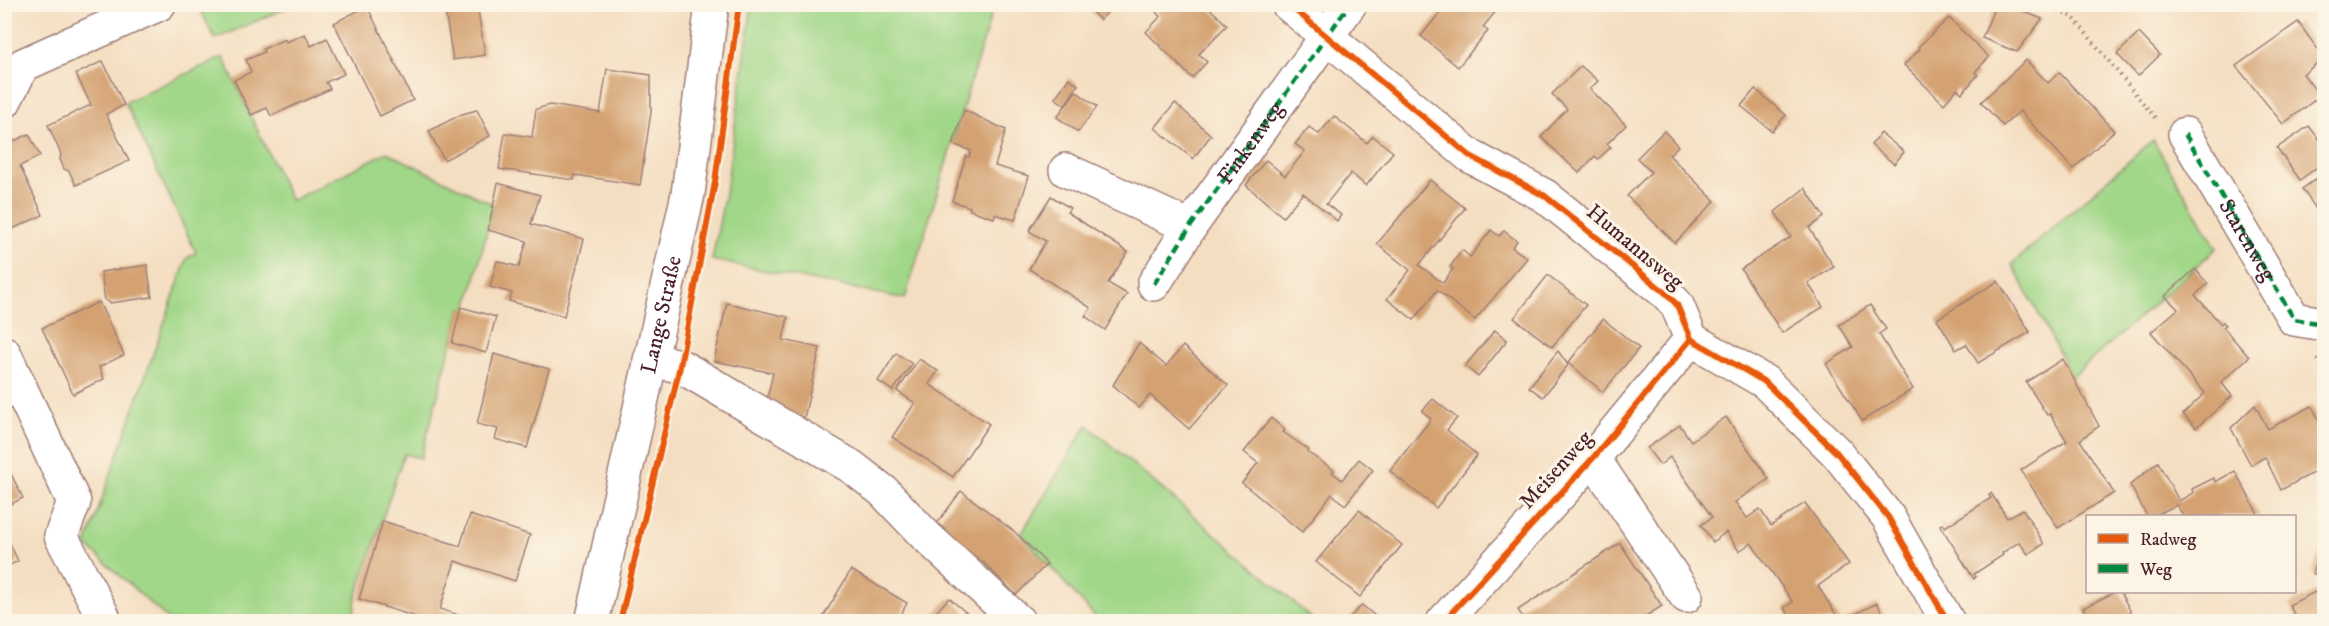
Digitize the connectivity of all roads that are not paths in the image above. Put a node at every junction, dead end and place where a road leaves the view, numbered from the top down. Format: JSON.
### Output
{"nodes":[{"id":1,"x":159,"y":4,"type":"edge"},
{"id":2,"x":712,"y":4,"type":"edge"},
{"id":3,"x":1287,"y":4,"type":"edge"},
{"id":4,"x":1350,"y":4,"type":"edge"},
{"id":5,"x":1326,"y":38,"type":"junction"},
{"id":6,"x":4,"y":102,"type":"edge"},
{"id":7,"x":2185,"y":135,"type":"road end"},
{"id":8,"x":1066,"y":170,"type":"dead end"},
{"id":9,"x":1190,"y":227,"type":"junction"},
{"id":10,"x":1154,"y":284,"type":"dead end"},
{"id":11,"x":2325,"y":324,"type":"edge"},
{"id":12,"x":1691,"y":339,"type":"junction"},
{"id":13,"x":4,"y":353,"type":"edge"},
{"id":14,"x":650,"y":360,"type":"junction"},
{"id":15,"x":1593,"y":458,"type":"junction"},
{"id":16,"x":1686,"y":596,"type":"dead end"},
{"id":17,"x":102,"y":621,"type":"edge"},
{"id":18,"x":592,"y":621,"type":"edge"},
{"id":19,"x":1019,"y":621,"type":"edge"},
{"id":20,"x":1443,"y":621,"type":"edge"},
{"id":21,"x":1948,"y":621,"type":"edge"}],
"edges":[{"from":1,"to":6,"type":"street"},
{"from":2,"to":14,"type":"street","name":"Lange Straße"},
{"from":3,"to":5,"type":"street","name":"Humannsweg"},
{"from":4,"to":5,"type":"street","name":"Finkenweg"},
{"from":5,"to":9,"type":"street","name":"Finkenweg"},
{"from":5,"to":12,"type":"street","name":"Humannsweg"},
{"from":7,"to":11,"type":"street","name":"Starenweg"},
{"from":8,"to":9,"type":"street"},
{"from":9,"to":10,"type":"street","name":"Finkenweg"},
{"from":12,"to":15,"type":"street","name":"Meisenweg"},
{"from":12,"to":21,"type":"street"},
{"from":13,"to":17,"type":"street"},
{"from":14,"to":18,"type":"street","name":"Lange Straße"},
{"from":14,"to":19,"type":"street"},
{"from":15,"to":16,"type":"street"},
{"from":15,"to":20,"type":"street","name":"Meisenweg"}]}
